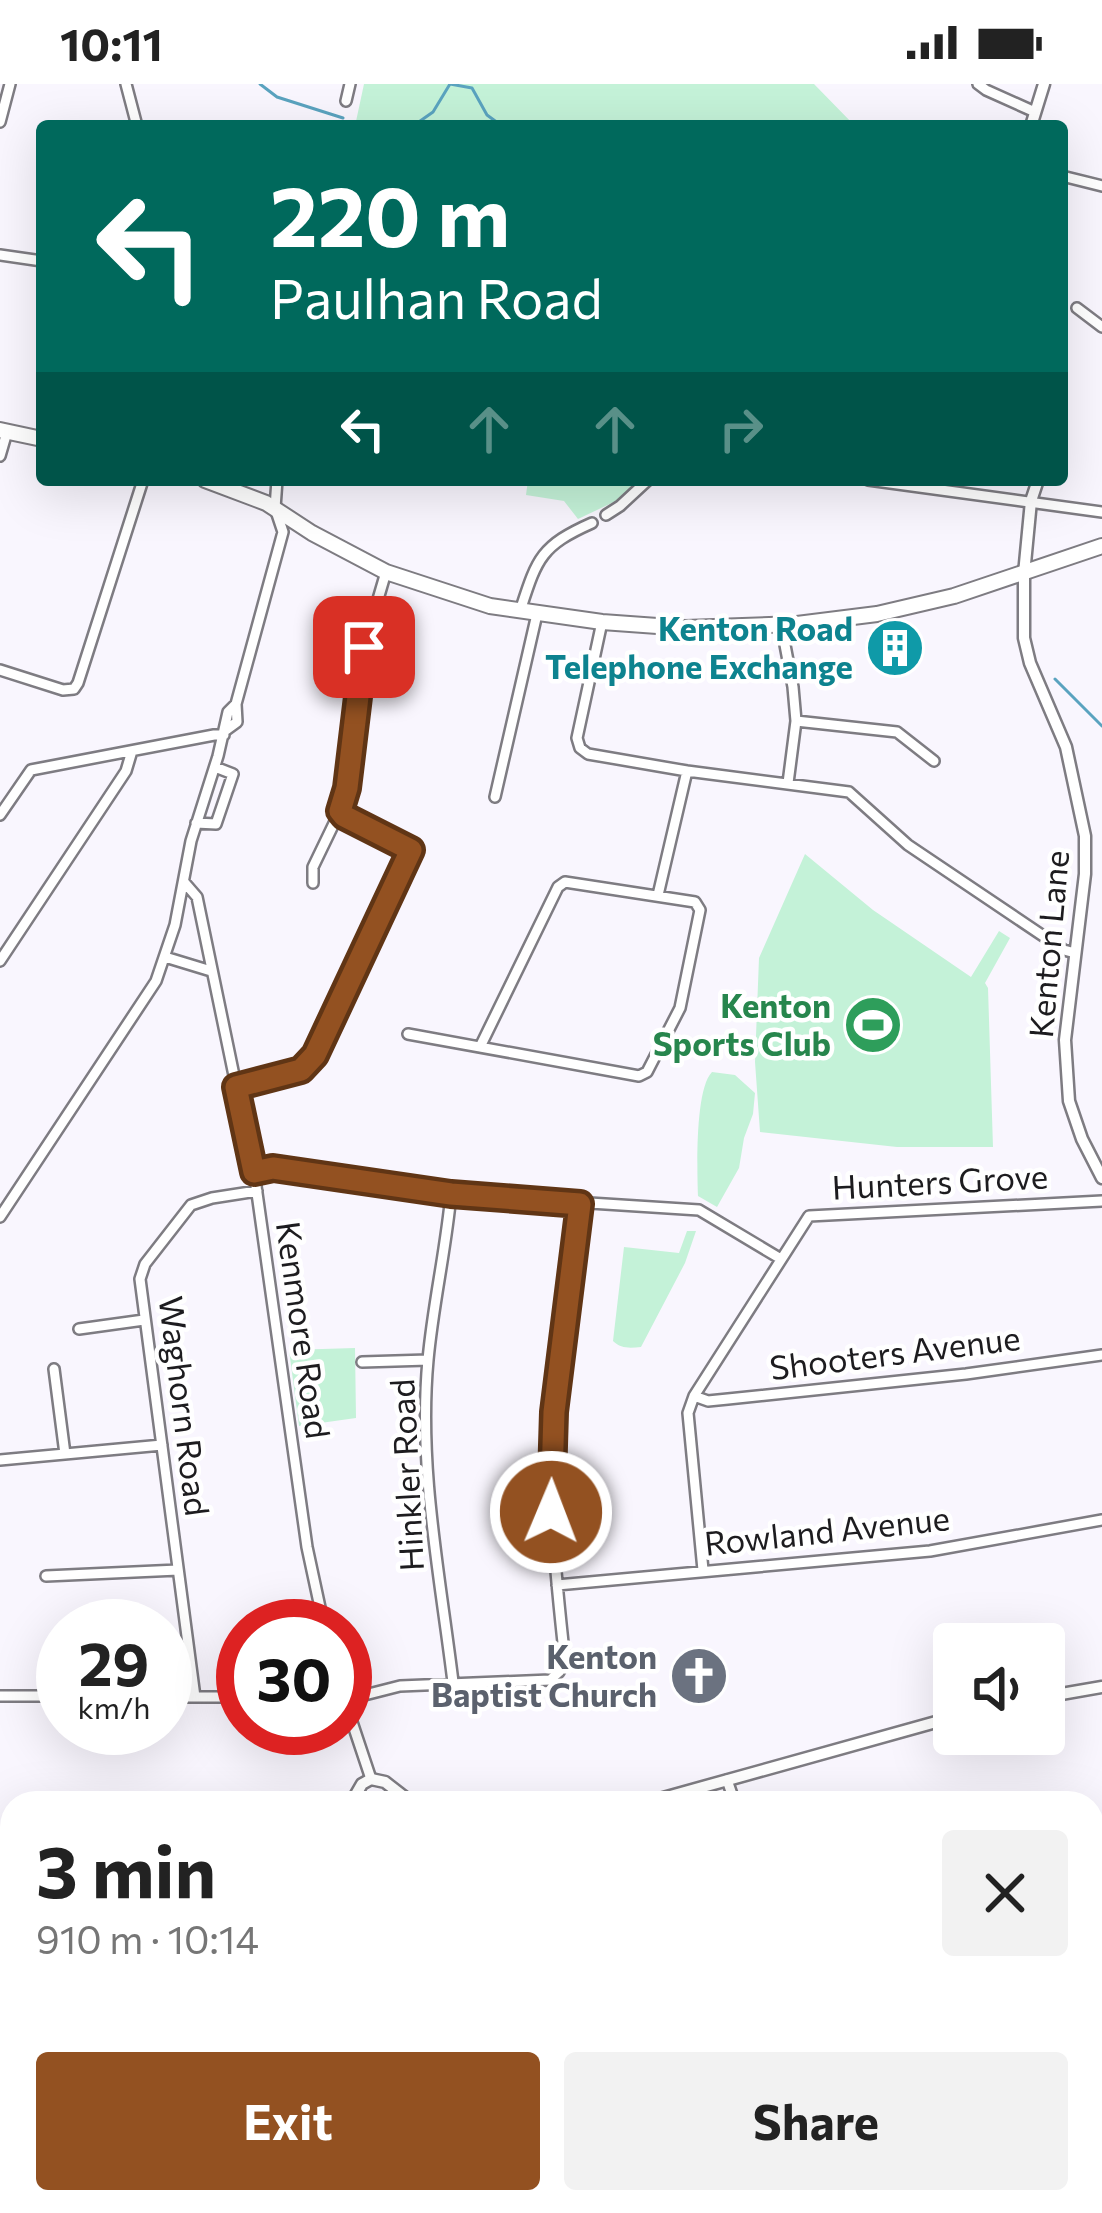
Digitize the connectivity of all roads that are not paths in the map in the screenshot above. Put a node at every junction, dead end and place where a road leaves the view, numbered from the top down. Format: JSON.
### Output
{"nodes":[{"id":1,"x":10,"y":84,"type":"edge"},
{"id":2,"x":126,"y":84,"type":"edge"},
{"id":3,"x":350,"y":84,"type":"edge"},
{"id":4,"x":978,"y":84,"type":"edge"},
{"id":5,"x":1044,"y":84,"type":"edge"},
{"id":6,"x":346,"y":101,"type":"dead end"},
{"id":7,"x":1035,"y":112,"type":"junction"},
{"id":8,"x":135,"y":120,"type":"edge"},
{"id":9,"x":1033,"y":120,"type":"edge"},
{"id":10,"x":0,"y":122,"type":"edge"},
{"id":11,"x":1068,"y":178,"type":"edge"},
{"id":12,"x":1102,"y":186,"type":"edge"},
{"id":13,"x":0,"y":255,"type":"edge"},
{"id":14,"x":36,"y":260,"type":"edge"},
{"id":15,"x":1077,"y":308,"type":"dead end"},
{"id":16,"x":1102,"y":327,"type":"edge"},
{"id":17,"x":4,"y":431,"type":"edge"},
{"id":18,"x":36,"y":438,"type":"edge"},
{"id":19,"x":0,"y":456,"type":"edge"},
{"id":20,"x":141,"y":486,"type":"edge"},
{"id":21,"x":222,"y":486,"type":"edge"},
{"id":22,"x":277,"y":486,"type":"edge"},
{"id":23,"x":642,"y":486,"type":"edge"},
{"id":24,"x":915,"y":486,"type":"edge"},
{"id":25,"x":1036,"y":486,"type":"edge"},
{"id":26,"x":1031,"y":501,"type":"junction"},
{"id":27,"x":275,"y":508,"type":"junction"},
{"id":28,"x":1102,"y":512,"type":"edge"},
{"id":29,"x":606,"y":515,"type":"dead end"},
{"id":30,"x":592,"y":523,"type":"dead end"},
{"id":31,"x":1101,"y":551,"type":"edge"},
{"id":32,"x":386,"y":572,"type":"junction"},
{"id":33,"x":1024,"y":574,"type":"junction"},
{"id":34,"x":520,"y":611,"type":"junction"},
{"id":35,"x":537,"y":614,"type":"junction"},
{"id":36,"x":602,"y":622,"type":"junction"},
{"id":37,"x":781,"y":624,"type":"junction"},
{"id":38,"x":0,"y":670,"type":"edge"},
{"id":39,"x":796,"y":721,"type":"junction"},
{"id":40,"x":225,"y":733,"type":"junction"},
{"id":41,"x":132,"y":751,"type":"junction"},
{"id":42,"x":934,"y":760,"type":"dead end"},
{"id":43,"x":215,"y":767,"type":"junction"},
{"id":44,"x":687,"y":771,"type":"junction"},
{"id":45,"x":788,"y":783,"type":"junction"},
{"id":46,"x":495,"y":797,"type":"dead end"},
{"id":47,"x":340,"y":811,"type":"junction"},
{"id":48,"x":0,"y":815,"type":"edge"},
{"id":49,"x":196,"y":823,"type":"junction"},
{"id":50,"x":184,"y":882,"type":"junction"},
{"id":51,"x":314,"y":883,"type":"dead end"},
{"id":52,"x":658,"y":895,"type":"junction"},
{"id":53,"x":1075,"y":953,"type":"junction"},
{"id":54,"x":165,"y":957,"type":"junction"},
{"id":55,"x":0,"y":961,"type":"edge"},
{"id":56,"x":211,"y":971,"type":"junction"},
{"id":57,"x":408,"y":1034,"type":"dead end"},
{"id":58,"x":480,"y":1047,"type":"junction"},
{"id":59,"x":236,"y":1087,"type":"junction"},
{"id":60,"x":254,"y":1172,"type":"junction"},
{"id":61,"x":1102,"y":1178,"type":"edge"},
{"id":62,"x":257,"y":1191,"type":"junction"},
{"id":63,"x":451,"y":1194,"type":"junction"},
{"id":64,"x":1102,"y":1201,"type":"edge"},
{"id":65,"x":580,"y":1204,"type":"junction"},
{"id":66,"x":0,"y":1217,"type":"edge"},
{"id":67,"x":781,"y":1259,"type":"junction"},
{"id":68,"x":145,"y":1319,"type":"junction"},
{"id":69,"x":80,"y":1328,"type":"dead end"},
{"id":70,"x":1102,"y":1355,"type":"edge"},
{"id":71,"x":428,"y":1360,"type":"junction"},
{"id":72,"x":362,"y":1362,"type":"dead end"},
{"id":73,"x":53,"y":1369,"type":"dead end"},
{"id":74,"x":694,"y":1396,"type":"junction"},
{"id":75,"x":162,"y":1444,"type":"junction"},
{"id":76,"x":65,"y":1454,"type":"junction"},
{"id":77,"x":0,"y":1460,"type":"edge"},
{"id":78,"x":1102,"y":1520,"type":"edge"},
{"id":79,"x":178,"y":1570,"type":"junction"},
{"id":80,"x":703,"y":1570,"type":"junction"},
{"id":81,"x":46,"y":1576,"type":"dead end"},
{"id":82,"x":557,"y":1586,"type":"junction"},
{"id":83,"x":318,"y":1599,"type":"edge"},
{"id":84,"x":454,"y":1682,"type":"junction"},
{"id":85,"x":1102,"y":1687,"type":"edge"},
{"id":86,"x":1065,"y":1693,"type":"edge"},
{"id":87,"x":372,"y":1694,"type":"edge"},
{"id":88,"x":0,"y":1696,"type":"edge"},
{"id":89,"x":36,"y":1696,"type":"edge"},
{"id":90,"x":195,"y":1697,"type":"joint"},
{"id":91,"x":216,"y":1697,"type":"edge"},
{"id":92,"x":933,"y":1723,"type":"edge"},
{"id":93,"x":363,"y":1755,"type":"edge"},
{"id":94,"x":371,"y":1779,"type":"junction"},
{"id":95,"x":727,"y":1780,"type":"junction"},
{"id":96,"x":358,"y":1791,"type":"edge"},
{"id":97,"x":397,"y":1791,"type":"edge"},
{"id":98,"x":688,"y":1791,"type":"edge"},
{"id":99,"x":731,"y":1791,"type":"edge"}],
"edges":[{"from":1,"to":10,"type":"street"},
{"from":2,"to":8,"type":"street"},
{"from":3,"to":6,"type":"street"},
{"from":4,"to":7,"type":"street"},
{"from":5,"to":7,"type":"street"},
{"from":7,"to":9,"type":"street"},
{"from":11,"to":12,"type":"street"},
{"from":13,"to":14,"type":"street"},
{"from":15,"to":16,"type":"street"},
{"from":17,"to":18,"type":"main road"},
{"from":17,"to":19,"type":"street"},
{"from":20,"to":38,"type":"street"},
{"from":21,"to":27,"type":"main road"},
{"from":22,"to":27,"type":"street"},
{"from":23,"to":29,"type":"street"},
{"from":24,"to":26,"type":"street"},
{"from":25,"to":26,"type":"street","name":"Kenton Lane"},
{"from":26,"to":28,"type":"street"},
{"from":26,"to":33,"type":"street","name":"Kenton Lane"},
{"from":27,"to":32,"type":"main road"},
{"from":27,"to":40,"type":"street"},
{"from":30,"to":34,"type":"street"},
{"from":31,"to":33,"type":"main road"},
{"from":32,"to":34,"type":"main road"},
{"from":32,"to":47,"type":"street"},
{"from":33,"to":37,"type":"main road"},
{"from":33,"to":53,"type":"street","name":"Kenton Lane"},
{"from":34,"to":35,"type":"main road"},
{"from":35,"to":36,"type":"main road"},
{"from":35,"to":46,"type":"street"},
{"from":36,"to":37,"type":"main road"},
{"from":36,"to":44,"type":"street"},
{"from":37,"to":39,"type":"street"},
{"from":39,"to":42,"type":"street"},
{"from":39,"to":45,"type":"street"},
{"from":40,"to":41,"type":"street"},
{"from":40,"to":43,"type":"street"},
{"from":41,"to":48,"type":"street"},
{"from":41,"to":55,"type":"street"},
{"from":43,"to":49,"type":"street"},
{"from":43,"to":49,"type":"street"},
{"from":44,"to":45,"type":"street"},
{"from":44,"to":52,"type":"street"},
{"from":45,"to":53,"type":"street"},
{"from":47,"to":51,"type":"street"},
{"from":47,"to":59,"type":"street"},
{"from":49,"to":50,"type":"street"},
{"from":50,"to":54,"type":"street"},
{"from":50,"to":56,"type":"street","name":"Kenmore Road"},
{"from":52,"to":58,"type":"street"},
{"from":52,"to":58,"type":"street"},
{"from":53,"to":61,"type":"street","name":"Kenton Lane"},
{"from":54,"to":56,"type":"street"},
{"from":54,"to":66,"type":"street"},
{"from":56,"to":59,"type":"street","name":"Kenmore Road"},
{"from":57,"to":58,"type":"street"},
{"from":59,"to":60,"type":"street","name":"Kenmore Road"},
{"from":60,"to":62,"type":"street","name":"Kenmore Road"},
{"from":60,"to":63,"type":"street"},
{"from":62,"to":68,"type":"street","name":"Waghorn Road"},
{"from":62,"to":83,"type":"street","name":"Kenmore Road"},
{"from":63,"to":65,"type":"street"},
{"from":63,"to":71,"type":"street","name":"Hinkler Road"},
{"from":64,"to":67,"type":"street","name":"Hunters Grove"},
{"from":65,"to":67,"type":"street"},
{"from":65,"to":82,"type":"street"},
{"from":67,"to":74,"type":"street","name":"Hunters Grove"},
{"from":68,"to":69,"type":"street"},
{"from":68,"to":75,"type":"street","name":"Waghorn Road"},
{"from":70,"to":74,"type":"street","name":"Shooters Avenue"},
{"from":71,"to":72,"type":"street"},
{"from":71,"to":84,"type":"street","name":"Hinkler Road"},
{"from":73,"to":76,"type":"street"},
{"from":74,"to":80,"type":"street"},
{"from":75,"to":76,"type":"street"},
{"from":75,"to":79,"type":"street","name":"Waghorn Road"},
{"from":76,"to":77,"type":"street"},
{"from":78,"to":80,"type":"street","name":"Rowland Avenue"},
{"from":79,"to":81,"type":"street"},
{"from":79,"to":90,"type":"street","name":"Waghorn Road"},
{"from":80,"to":82,"type":"street","name":"Rowland Avenue"},
{"from":82,"to":84,"type":"street"},
{"from":84,"to":87,"type":"street"},
{"from":85,"to":86,"type":"street"},
{"from":88,"to":89,"type":"street"},
{"from":90,"to":91,"type":"street"},
{"from":92,"to":95,"type":"street"},
{"from":93,"to":94,"type":"street"},
{"from":94,"to":96,"type":"street"},
{"from":94,"to":97,"type":"street"},
{"from":95,"to":98,"type":"street"},
{"from":95,"to":99,"type":"street"}]}
